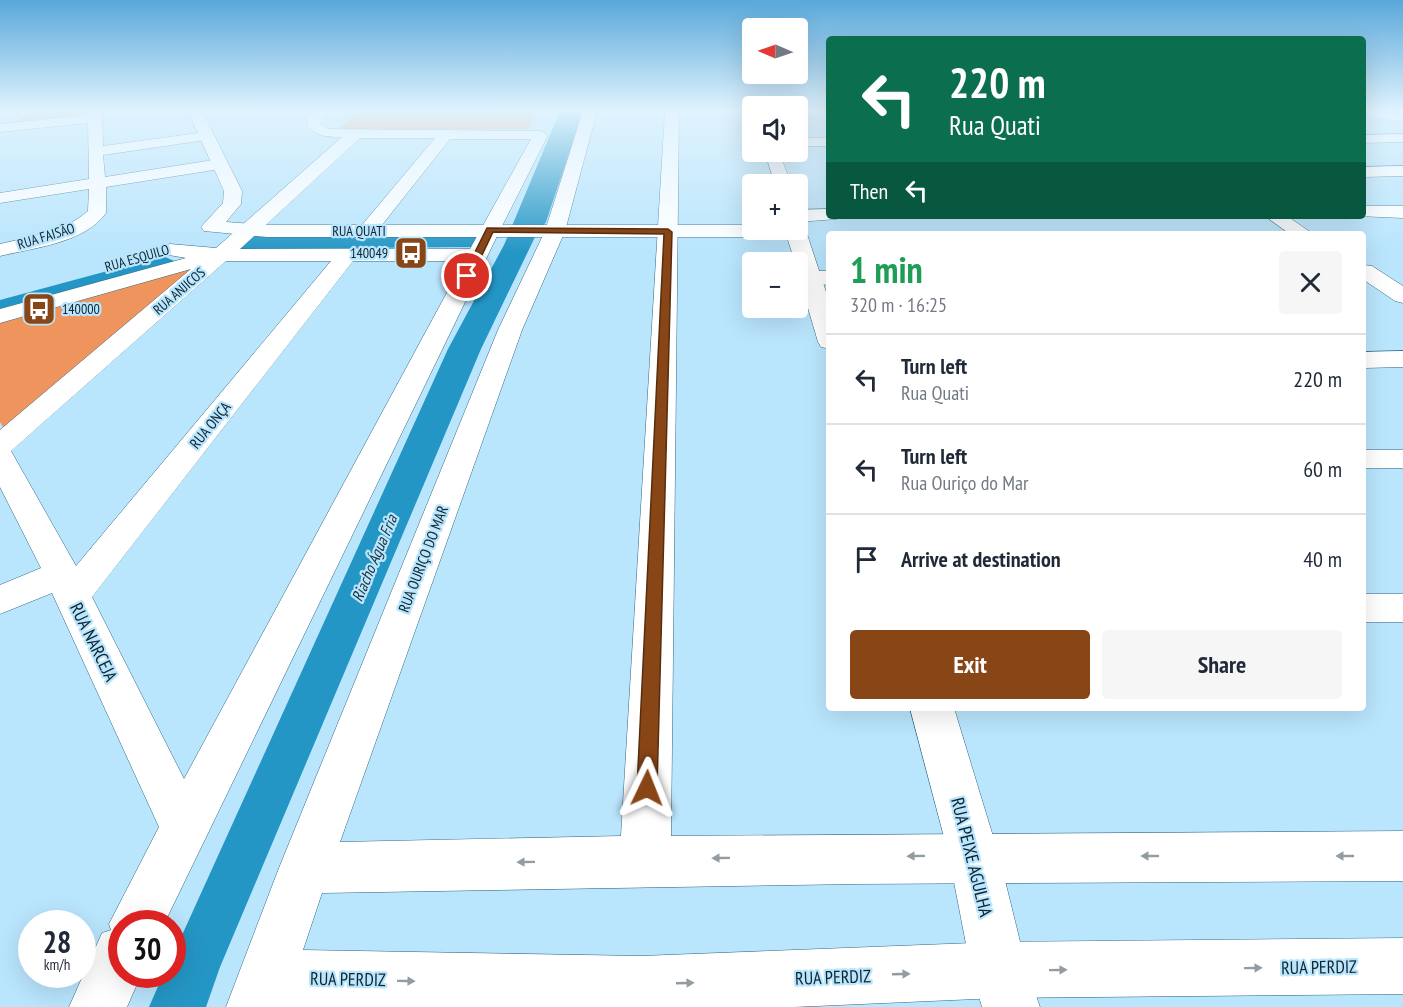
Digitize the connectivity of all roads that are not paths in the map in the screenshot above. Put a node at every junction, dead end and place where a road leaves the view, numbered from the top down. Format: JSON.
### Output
{"nodes":[{"id":1,"x":95,"y":158,"type":"edge"},
{"id":2,"x":217,"y":158,"type":"edge"},
{"id":3,"x":328,"y":158,"type":"edge"},
{"id":4,"x":426,"y":158,"type":"edge"},
{"id":5,"x":530,"y":158,"type":"edge"},
{"id":6,"x":574,"y":158,"type":"edge"},
{"id":7,"x":670,"y":158,"type":"edge"},
{"id":8,"x":220,"y":164,"type":"junction"},
{"id":9,"x":1366,"y":171,"type":"edge"},
{"id":10,"x":1403,"y":171,"type":"edge"},
{"id":11,"x":98,"y":183,"type":"junction"},
{"id":12,"x":0,"y":198,"type":"edge"},
{"id":13,"x":1366,"y":212,"type":"edge"},
{"id":14,"x":1403,"y":212,"type":"edge"},
{"id":15,"x":826,"y":216,"type":"edge"},
{"id":16,"x":1279,"y":219,"type":"edge"},
{"id":17,"x":90,"y":220,"type":"junction"},
{"id":18,"x":808,"y":221,"type":"edge"},
{"id":19,"x":211,"y":227,"type":"junction"},
{"id":20,"x":742,"y":228,"type":"edge"},
{"id":21,"x":247,"y":231,"type":"junction"},
{"id":22,"x":367,"y":231,"type":"junction"},
{"id":23,"x":550,"y":231,"type":"junction"},
{"id":24,"x":1299,"y":231,"type":"edge"},
{"id":25,"x":668,"y":232,"type":"junction"},
{"id":26,"x":0,"y":235,"type":"edge"},
{"id":27,"x":488,"y":238,"type":"junction"},
{"id":28,"x":803,"y":240,"type":"edge"},
{"id":29,"x":0,"y":250,"type":"edge"},
{"id":30,"x":170,"y":250,"type":"junction"},
{"id":31,"x":348,"y":254,"type":"junction"},
{"id":32,"x":221,"y":255,"type":"junction"},
{"id":33,"x":1366,"y":275,"type":"edge"},
{"id":34,"x":1403,"y":276,"type":"edge"},
{"id":35,"x":820,"y":278,"type":"edge"},
{"id":36,"x":0,"y":296,"type":"edge"},
{"id":37,"x":1403,"y":296,"type":"edge"},
{"id":38,"x":0,"y":316,"type":"edge"},
{"id":39,"x":826,"y":316,"type":"edge"},
{"id":40,"x":1403,"y":359,"type":"edge"},
{"id":41,"x":1366,"y":360,"type":"edge"},
{"id":42,"x":0,"y":444,"type":"edge"},
{"id":43,"x":0,"y":457,"type":"edge"},
{"id":44,"x":1366,"y":459,"type":"edge"},
{"id":45,"x":1403,"y":459,"type":"edge"},
{"id":46,"x":67,"y":585,"type":"junction"},
{"id":47,"x":0,"y":600,"type":"edge"},
{"id":48,"x":1366,"y":608,"type":"edge"},
{"id":49,"x":1403,"y":608,"type":"edge"},
{"id":50,"x":933,"y":711,"type":"edge"},
{"id":51,"x":187,"y":828,"type":"junction"},
{"id":52,"x":974,"y":856,"type":"junction"},
{"id":53,"x":1403,"y":856,"type":"edge"},
{"id":54,"x":645,"y":859,"type":"junction"},
{"id":55,"x":305,"y":868,"type":"junction"},
{"id":56,"x":143,"y":910,"type":"edge"},
{"id":57,"x":1403,"y":966,"type":"edge"},
{"id":58,"x":108,"y":984,"type":"edge"},
{"id":59,"x":1005,"y":989,"type":"edge"},
{"id":60,"x":259,"y":992,"type":"edge"},
{"id":61,"x":641,"y":996,"type":"edge"},
{"id":62,"x":98,"y":1007,"type":"edge"}],
"edges":[{"from":1,"to":11,"type":"street","name":"RUA FAISÃO"},
{"from":2,"to":8,"type":"street","name":"RUA ESQUILO"},
{"from":3,"to":21,"type":"street","name":"RUA ANJICOS"},
{"from":4,"to":22,"type":"street"},
{"from":5,"to":27,"type":"street"},
{"from":6,"to":23,"type":"street","name":"RUA OURIÇO DO MAR"},
{"from":7,"to":25,"type":"street"},
{"from":8,"to":11,"type":"street"},
{"from":8,"to":19,"type":"street","name":"RUA ESQUILO"},
{"from":9,"to":10,"type":"street"},
{"from":11,"to":12,"type":"street"},
{"from":11,"to":17,"type":"street","name":"RUA FAISÃO"},
{"from":13,"to":14,"type":"street"},
{"from":15,"to":18,"type":"street","name":"RUA QUATI"},
{"from":16,"to":24,"type":"street"},
{"from":17,"to":26,"type":"street","name":"RUA FAISÃO"},
{"from":17,"to":29,"type":"street","name":"RUA FAISÃO"},
{"from":19,"to":21,"type":"street","name":"RUA QUATI"},
{"from":19,"to":30,"type":"street","name":"RUA ESQUILO"},
{"from":20,"to":25,"type":"street","name":"RUA QUATI"},
{"from":21,"to":22,"type":"street","name":"RUA QUATI"},
{"from":21,"to":32,"type":"street","name":"RUA ANJICOS"},
{"from":22,"to":27,"type":"street","name":"RUA QUATI"},
{"from":23,"to":25,"type":"street","name":"RUA QUATI"},
{"from":23,"to":27,"type":"street","name":"RUA QUATI"},
{"from":23,"to":55,"type":"street","name":"RUA OURIÇO DO MAR"},
{"from":25,"to":54,"type":"street"},
{"from":27,"to":31,"type":"street","name":"RUA QUATI"},
{"from":27,"to":51,"type":"street"},
{"from":28,"to":35,"type":"street"},
{"from":30,"to":32,"type":"street","name":"RUA QUATI"},
{"from":30,"to":36,"type":"street","name":"RUA ESQUILO"},
{"from":31,"to":32,"type":"street","name":"RUA QUATI"},
{"from":31,"to":46,"type":"street","name":"RUA ONÇA"},
{"from":32,"to":38,"type":"street","name":"RUA ESQUILO"},
{"from":32,"to":42,"type":"street","name":"RUA ANJICOS"},
{"from":33,"to":34,"type":"street"},
{"from":33,"to":37,"type":"street"},
{"from":35,"to":39,"type":"street"},
{"from":40,"to":41,"type":"street"},
{"from":43,"to":46,"type":"street","name":"RUA NARCEJA"},
{"from":44,"to":45,"type":"street"},
{"from":46,"to":47,"type":"street"},
{"from":46,"to":51,"type":"street","name":"RUA NARCEJA"},
{"from":48,"to":49,"type":"street"},
{"from":50,"to":52,"type":"street","name":"RUA PEIXE AGULHA"},
{"from":51,"to":56,"type":"street"},
{"from":53,"to":52,"type":"street","one_way":true},
{"from":52,"to":54,"type":"street","one_way":true},
{"from":52,"to":59,"type":"street","name":"RUA PEIXE AGULHA"},
{"from":54,"to":55,"type":"street","one_way":true},
{"from":55,"to":60,"type":"street","name":"RUA OURIÇO DO MAR"},
{"from":59,"to":57,"type":"street","name":"RUA PERDIZ","one_way":true},
{"from":58,"to":62,"type":"street"},
{"from":61,"to":59,"type":"street","name":"RUA PERDIZ","one_way":true},
{"from":60,"to":61,"type":"street","name":"RUA PERDIZ","one_way":true}]}
